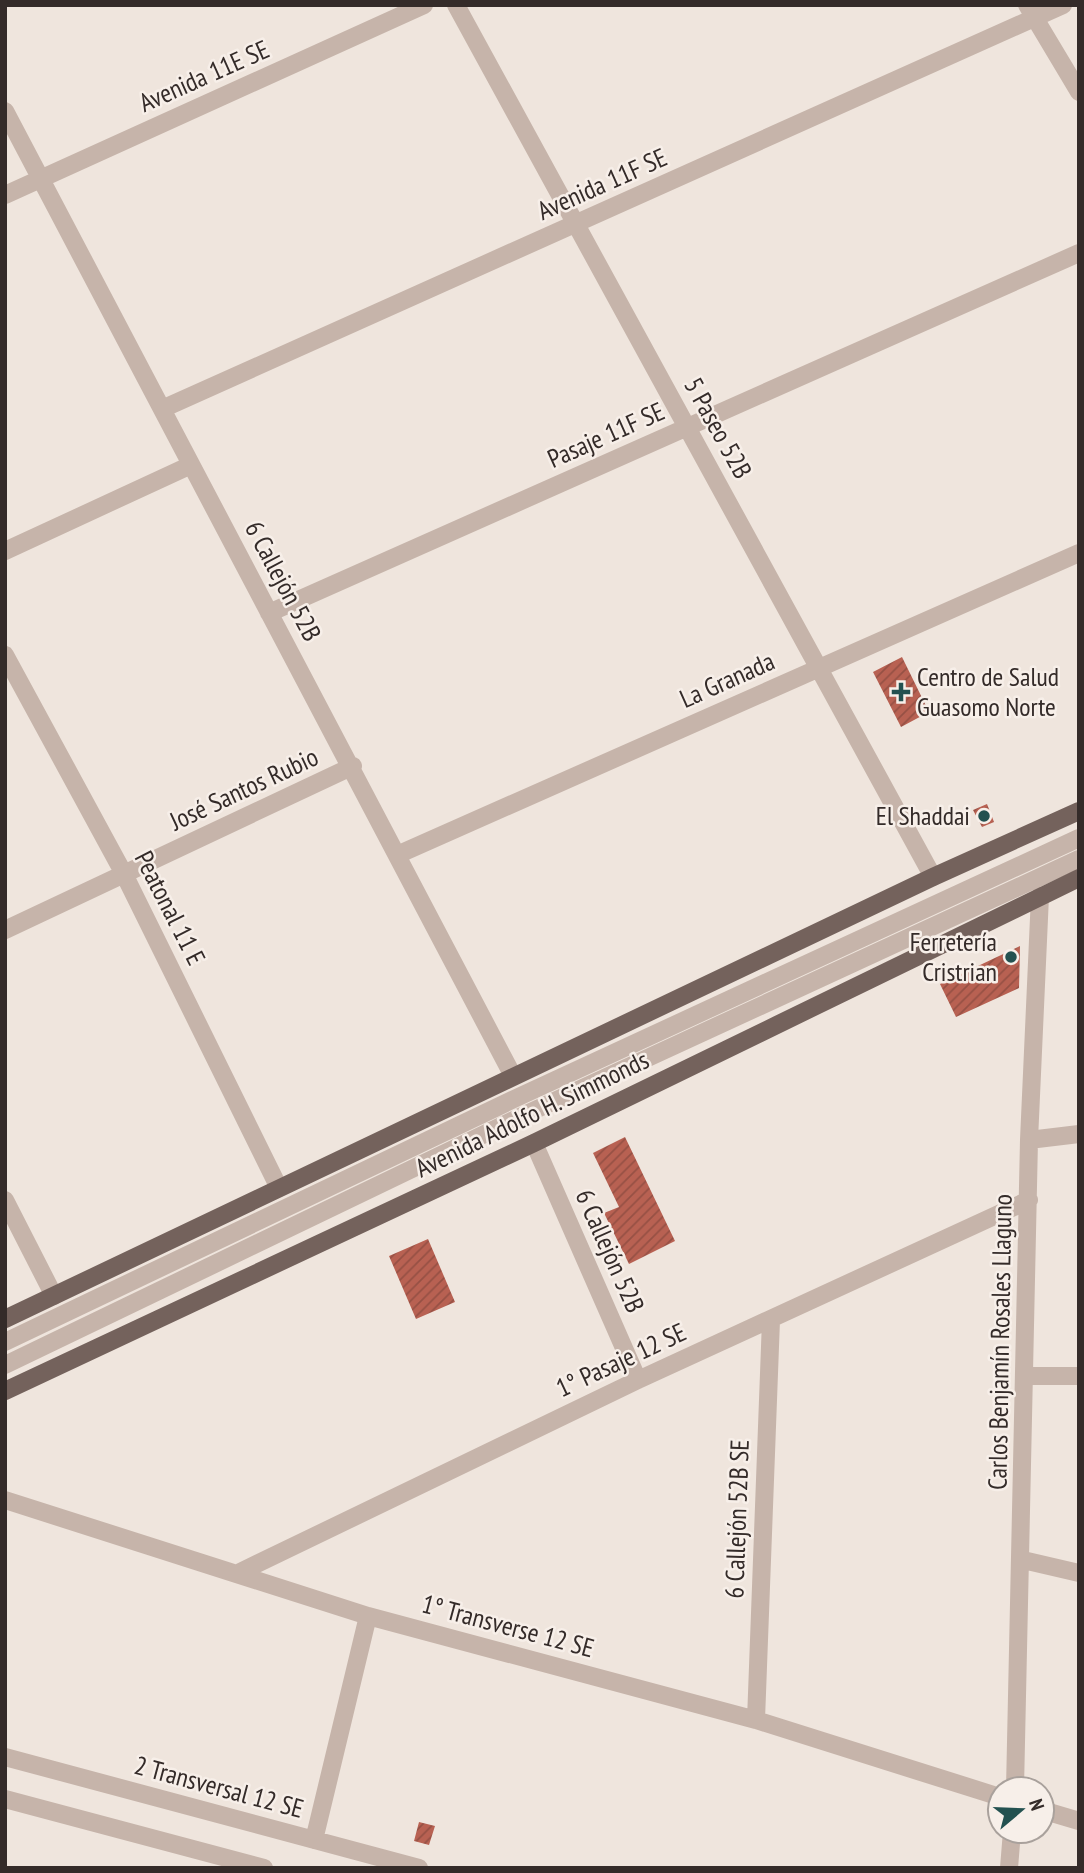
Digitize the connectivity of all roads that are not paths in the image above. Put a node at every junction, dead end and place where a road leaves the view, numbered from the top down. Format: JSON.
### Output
{"nodes":[{"id":1,"x":424,"y":5,"type":"edge"},
{"id":2,"x":456,"y":5,"type":"edge"},
{"id":3,"x":1063,"y":5,"type":"edge"},
{"id":4,"x":1031,"y":12,"type":"edge"},
{"id":5,"x":1079,"y":92,"type":"edge"},
{"id":6,"x":5,"y":111,"type":"edge"},
{"id":7,"x":41,"y":178,"type":"junction"},
{"id":8,"x":5,"y":195,"type":"edge"},
{"id":9,"x":576,"y":225,"type":"junction"},
{"id":10,"x":1079,"y":253,"type":"edge"},
{"id":11,"x":162,"y":409,"type":"junction"},
{"id":12,"x":687,"y":427,"type":"junction"},
{"id":13,"x":191,"y":465,"type":"junction"},
{"id":14,"x":5,"y":551,"type":"edge"},
{"id":15,"x":1079,"y":553,"type":"edge"},
{"id":16,"x":269,"y":612,"type":"junction"},
{"id":17,"x":5,"y":655,"type":"edge"},
{"id":18,"x":819,"y":668,"type":"junction"},
{"id":19,"x":353,"y":766,"type":"junction"},
{"id":20,"x":1079,"y":811,"type":"edge"},
{"id":21,"x":1079,"y":838,"type":"edge"},
{"id":22,"x":397,"y":855,"type":"junction"},
{"id":23,"x":1079,"y":859,"type":"edge"},
{"id":24,"x":124,"y":874,"type":"junction"},
{"id":25,"x":933,"y":877,"type":"junction"},
{"id":26,"x":1079,"y":878,"type":"edge"},
{"id":27,"x":1040,"y":896,"type":"junction"},
{"id":28,"x":5,"y":930,"type":"edge"},
{"id":29,"x":513,"y":1076,"type":"junction"},
{"id":30,"x":1079,"y":1134,"type":"edge"},
{"id":31,"x":1030,"y":1140,"type":"junction"},
{"id":32,"x":534,"y":1143,"type":"junction"},
{"id":33,"x":279,"y":1188,"type":"junction"},
{"id":34,"x":5,"y":1200,"type":"edge"},
{"id":35,"x":1029,"y":1200,"type":"junction"},
{"id":36,"x":54,"y":1296,"type":"junction"},
{"id":37,"x":5,"y":1320,"type":"edge"},
{"id":38,"x":771,"y":1320,"type":"junction"},
{"id":39,"x":5,"y":1342,"type":"edge"},
{"id":40,"x":5,"y":1365,"type":"edge"},
{"id":41,"x":1024,"y":1376,"type":"junction"},
{"id":42,"x":1079,"y":1376,"type":"edge"},
{"id":43,"x":638,"y":1380,"type":"junction"},
{"id":44,"x":5,"y":1391,"type":"edge"},
{"id":45,"x":5,"y":1500,"type":"edge"},
{"id":46,"x":1023,"y":1560,"type":"junction"},
{"id":47,"x":239,"y":1573,"type":"junction"},
{"id":48,"x":1079,"y":1573,"type":"edge"},
{"id":49,"x":368,"y":1616,"type":"junction"},
{"id":50,"x":756,"y":1720,"type":"junction"},
{"id":51,"x":5,"y":1757,"type":"edge"},
{"id":52,"x":1015,"y":1775,"type":"edge"},
{"id":53,"x":986,"y":1793,"type":"edge"},
{"id":54,"x":5,"y":1799,"type":"edge"},
{"id":55,"x":1056,"y":1814,"type":"edge"},
{"id":56,"x":1079,"y":1821,"type":"edge"},
{"id":57,"x":314,"y":1840,"type":"junction"},
{"id":58,"x":1011,"y":1845,"type":"edge"},
{"id":59,"x":264,"y":1868,"type":"edge"},
{"id":60,"x":419,"y":1868,"type":"edge"},
{"id":61,"x":1009,"y":1868,"type":"edge"}],
"edges":[{"from":1,"to":7,"type":"street","name":"Avenida 11E SE"},
{"from":2,"to":9,"type":"street","name":"5 Paseo 52B"},
{"from":3,"to":4,"type":"street","name":"Avenida 11F SE"},
{"from":4,"to":5,"type":"street"},
{"from":4,"to":9,"type":"street","name":"Avenida 11F SE"},
{"from":6,"to":7,"type":"street","name":"6 Callejón 52B"},
{"from":7,"to":8,"type":"street","name":"Avenida 11E SE"},
{"from":7,"to":11,"type":"street","name":"6 Callejón 52B"},
{"from":9,"to":11,"type":"street","name":"Avenida 11F SE"},
{"from":9,"to":12,"type":"street","name":"5 Paseo 52B"},
{"from":10,"to":12,"type":"street","name":"Pasaje 11F SE"},
{"from":11,"to":13,"type":"street","name":"6 Callejón 52B"},
{"from":12,"to":16,"type":"street","name":"Pasaje 11F SE"},
{"from":12,"to":18,"type":"street","name":"5 Paseo 52B"},
{"from":13,"to":14,"type":"street"},
{"from":13,"to":16,"type":"street","name":"6 Callejón 52B"},
{"from":15,"to":18,"type":"street","name":"La Granada"},
{"from":16,"to":19,"type":"street","name":"6 Callejón 52B"},
{"from":17,"to":24,"type":"street","name":"Peatonal 11 E"},
{"from":18,"to":22,"type":"street","name":"La Granada"},
{"from":18,"to":25,"type":"street","name":"5 Paseo 52B"},
{"from":19,"to":22,"type":"street","name":"6 Callejón 52B"},
{"from":19,"to":24,"type":"street","name":"José Santos Rubio"},
{"from":20,"to":25,"type":"main road","name":"Avenida Adolfo H. Simmonds"},
{"from":21,"to":39,"type":"street","name":"Avenida Adolfo H. Simmonds"},
{"from":22,"to":29,"type":"street","name":"6 Callejón 52B"},
{"from":23,"to":40,"type":"street","name":"Avenida Adolfo H. Simmonds"},
{"from":24,"to":28,"type":"street","name":"José Santos Rubio"},
{"from":24,"to":33,"type":"street","name":"Peatonal 11 E"},
{"from":25,"to":29,"type":"main road","name":"Avenida Adolfo H. Simmonds"},
{"from":26,"to":27,"type":"main road","name":"Avenida Adolfo H. Simmonds"},
{"from":27,"to":31,"type":"street","name":"Carlos Benjamín Rosales Llaguno"},
{"from":27,"to":32,"type":"main road","name":"Avenida Adolfo H. Simmonds"},
{"from":29,"to":33,"type":"main road","name":"Avenida Adolfo H. Simmonds"},
{"from":30,"to":31,"type":"street"},
{"from":31,"to":35,"type":"street","name":"Carlos Benjamín Rosales Llaguno"},
{"from":32,"to":43,"type":"street","name":"6 Callejón 52B"},
{"from":32,"to":44,"type":"main road","name":"Avenida Adolfo H. Simmonds"},
{"from":33,"to":36,"type":"main road","name":"Avenida Adolfo H. Simmonds"},
{"from":34,"to":36,"type":"street"},
{"from":35,"to":38,"type":"street","name":"1° Pasaje 12 SE"},
{"from":35,"to":41,"type":"street","name":"Carlos Benjamín Rosales Llaguno"},
{"from":36,"to":37,"type":"main road","name":"Avenida Adolfo H. Simmonds"},
{"from":38,"to":43,"type":"street","name":"1° Pasaje 12 SE"},
{"from":38,"to":50,"type":"street","name":"6 Callejón 52B SE"},
{"from":41,"to":42,"type":"street"},
{"from":41,"to":46,"type":"street","name":"Carlos Benjamín Rosales Llaguno"},
{"from":43,"to":47,"type":"street","name":"1° Pasaje 12 SE"},
{"from":45,"to":47,"type":"street","name":"1° Transverse 12 SE"},
{"from":46,"to":48,"type":"street"},
{"from":46,"to":52,"type":"street","name":"Carlos Benjamín Rosales Llaguno"},
{"from":47,"to":49,"type":"street","name":"1° Transverse 12 SE"},
{"from":49,"to":50,"type":"street","name":"1° Transverse 12 SE"},
{"from":49,"to":57,"type":"street"},
{"from":50,"to":53,"type":"street","name":"1° Transverse 12 SE"},
{"from":51,"to":57,"type":"street","name":"2 Transversal 12 SE"},
{"from":54,"to":59,"type":"street"},
{"from":55,"to":56,"type":"street"},
{"from":57,"to":60,"type":"street","name":"2 Transversal 12 SE"},
{"from":58,"to":61,"type":"street"}]}
